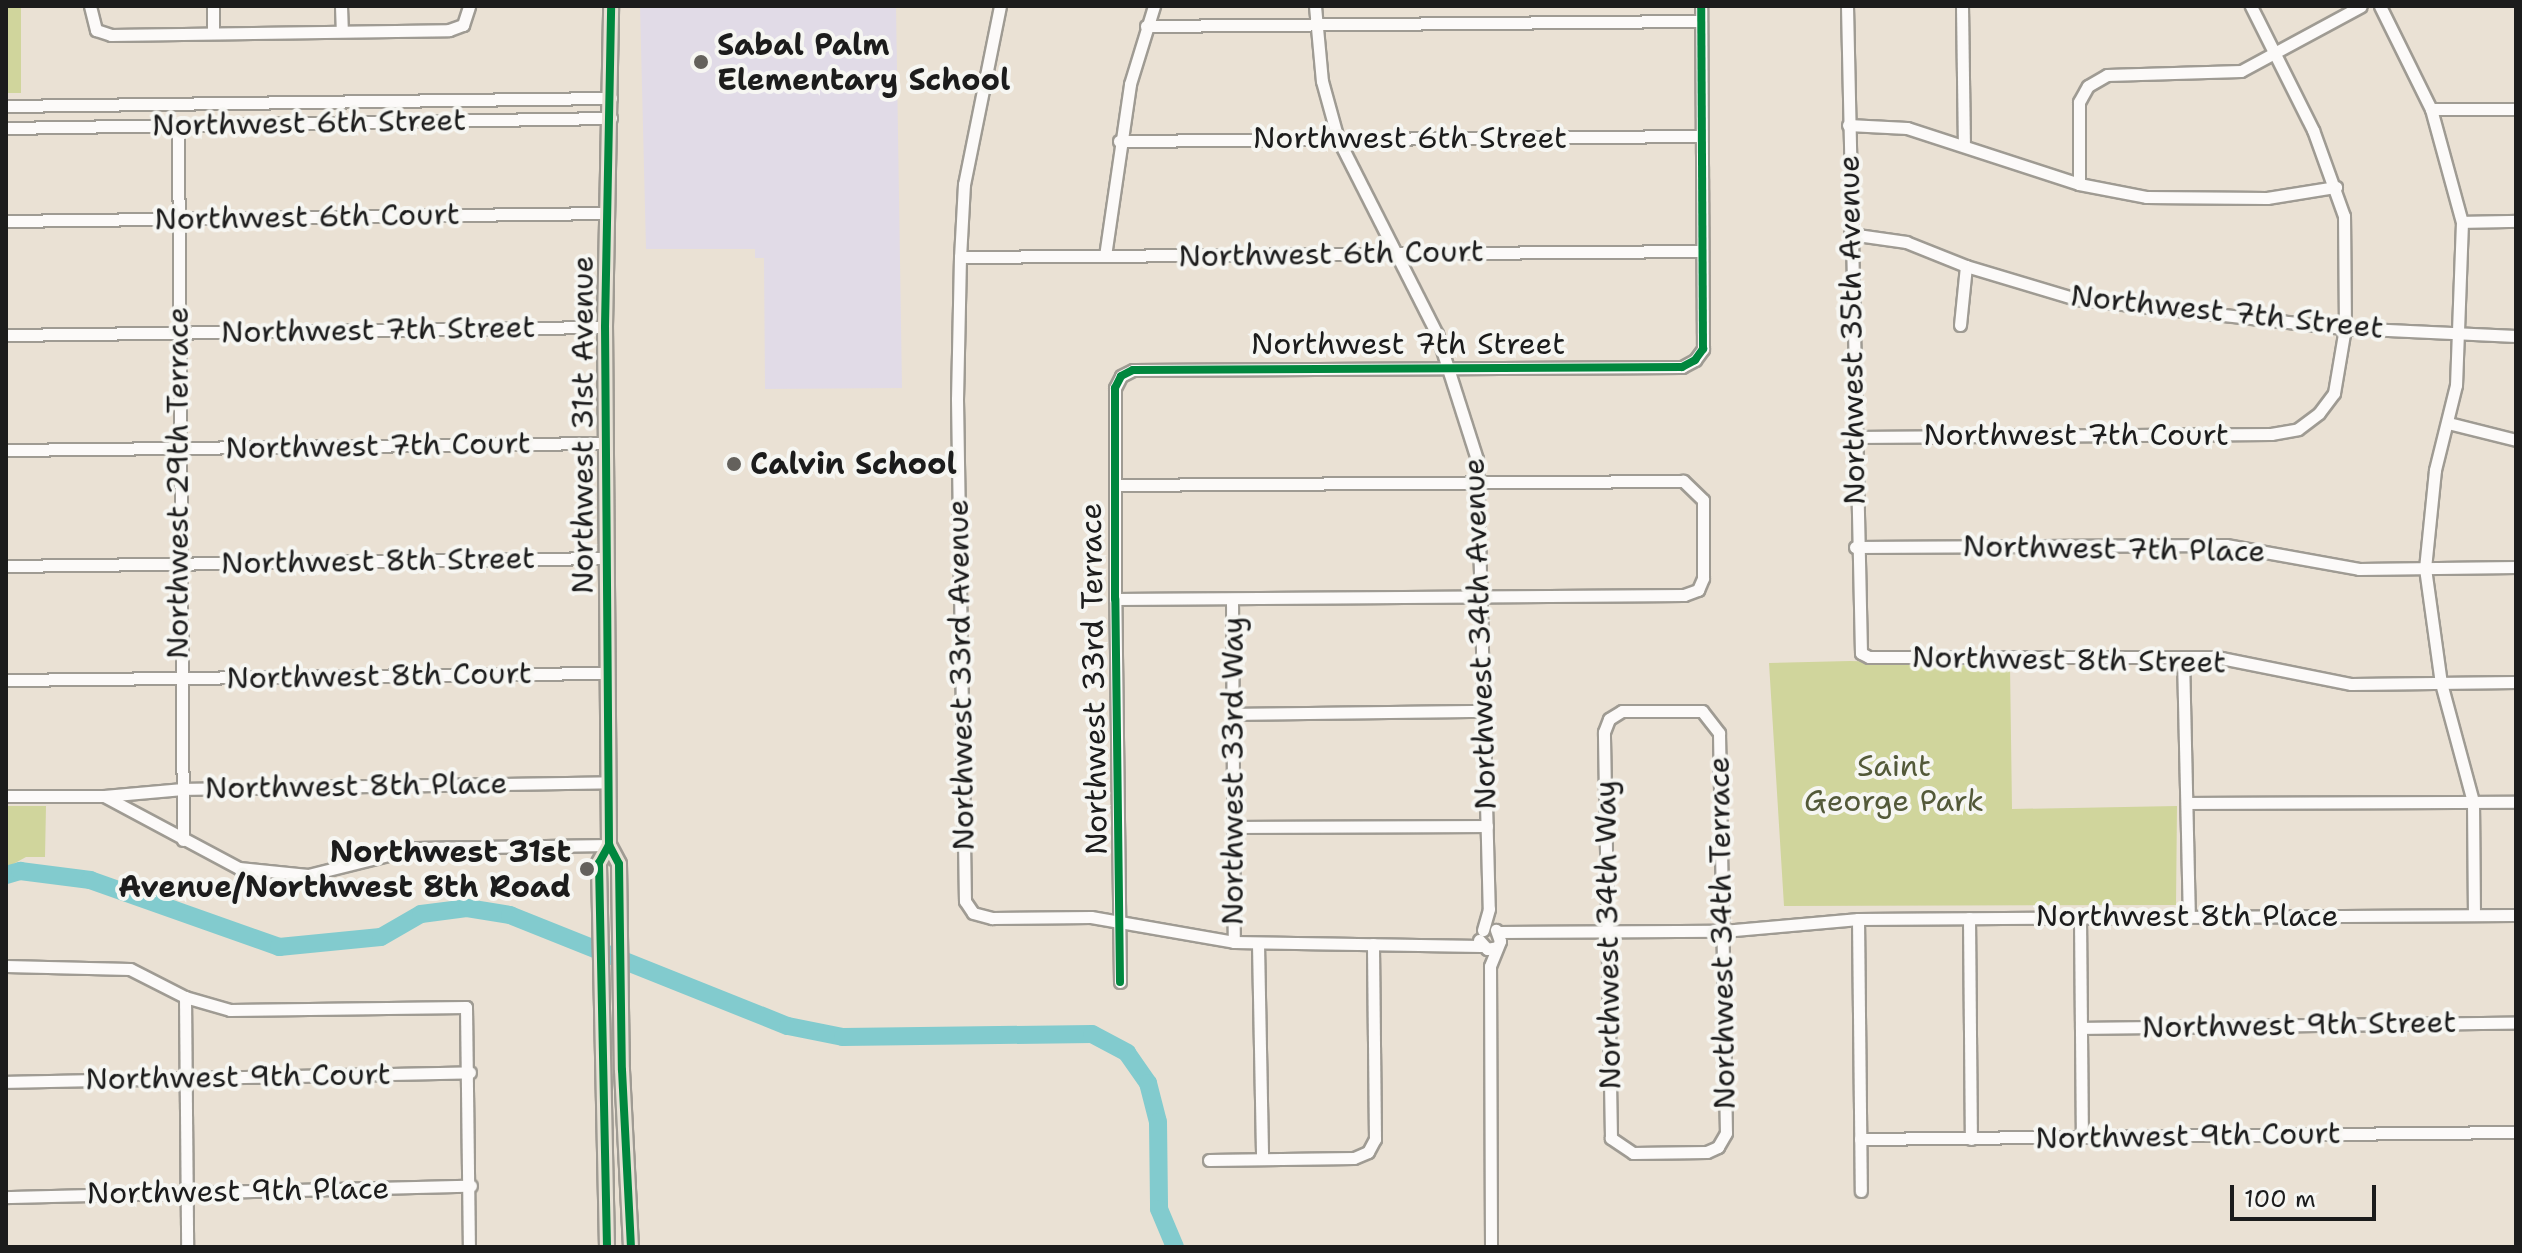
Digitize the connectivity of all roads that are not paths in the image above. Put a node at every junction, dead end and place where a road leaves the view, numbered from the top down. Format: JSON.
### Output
{"nodes":[{"id":1,"x":90,"y":6,"type":"edge"},
{"id":2,"x":213,"y":6,"type":"edge"},
{"id":3,"x":341,"y":6,"type":"edge"},
{"id":4,"x":469,"y":6,"type":"edge"},
{"id":5,"x":611,"y":6,"type":"edge"},
{"id":6,"x":1000,"y":6,"type":"edge"},
{"id":7,"x":1154,"y":6,"type":"edge"},
{"id":8,"x":1315,"y":6,"type":"edge"},
{"id":9,"x":1701,"y":6,"type":"edge"},
{"id":10,"x":1847,"y":6,"type":"edge"},
{"id":11,"x":1962,"y":6,"type":"edge"},
{"id":12,"x":2251,"y":6,"type":"edge"},
{"id":13,"x":2361,"y":6,"type":"edge"},
{"id":14,"x":2380,"y":6,"type":"edge"},
{"id":15,"x":1701,"y":21,"type":"junction"},
{"id":16,"x":1315,"y":24,"type":"junction"},
{"id":17,"x":1146,"y":26,"type":"junction"},
{"id":18,"x":342,"y":31,"type":"junction"},
{"id":19,"x":213,"y":32,"type":"junction"},
{"id":20,"x":2271,"y":54,"type":"junction"},
{"id":21,"x":611,"y":98,"type":"junction"},
{"id":22,"x":6,"y":106,"type":"edge"},
{"id":23,"x":2431,"y":109,"type":"junction"},
{"id":24,"x":2516,"y":109,"type":"edge"},
{"id":25,"x":611,"y":118,"type":"junction"},
{"id":26,"x":1848,"y":125,"type":"junction"},
{"id":27,"x":178,"y":126,"type":"junction"},
{"id":28,"x":6,"y":128,"type":"edge"},
{"id":29,"x":1701,"y":136,"type":"junction"},
{"id":30,"x":1338,"y":139,"type":"junction"},
{"id":31,"x":1119,"y":141,"type":"junction"},
{"id":32,"x":1964,"y":144,"type":"junction"},
{"id":33,"x":2079,"y":184,"type":"junction"},
{"id":34,"x":2336,"y":187,"type":"junction"},
{"id":35,"x":608,"y":213,"type":"junction"},
{"id":36,"x":177,"y":219,"type":"junction"},
{"id":37,"x":6,"y":221,"type":"edge"},
{"id":38,"x":2516,"y":221,"type":"edge"},
{"id":39,"x":2462,"y":222,"type":"junction"},
{"id":40,"x":1850,"y":234,"type":"junction"},
{"id":41,"x":1702,"y":251,"type":"junction"},
{"id":42,"x":1397,"y":252,"type":"junction"},
{"id":43,"x":1105,"y":256,"type":"junction"},
{"id":44,"x":960,"y":257,"type":"junction"},
{"id":45,"x":1966,"y":266,"type":"junction"},
{"id":46,"x":1960,"y":325,"type":"dead end"},
{"id":47,"x":605,"y":327,"type":"junction"},
{"id":48,"x":2345,"y":328,"type":"junction"},
{"id":49,"x":178,"y":333,"type":"junction"},
{"id":50,"x":6,"y":335,"type":"edge"},
{"id":51,"x":2516,"y":336,"type":"edge"},
{"id":52,"x":2461,"y":337,"type":"junction"},
{"id":53,"x":1451,"y":369,"type":"junction"},
{"id":54,"x":1121,"y":376,"type":"joint"},
{"id":55,"x":2448,"y":423,"type":"junction"},
{"id":56,"x":1853,"y":437,"type":"junction"},
{"id":57,"x":2516,"y":440,"type":"edge"},
{"id":58,"x":606,"y":443,"type":"junction"},
{"id":59,"x":180,"y":448,"type":"junction"},
{"id":60,"x":6,"y":450,"type":"edge"},
{"id":61,"x":1480,"y":482,"type":"junction"},
{"id":62,"x":1115,"y":485,"type":"junction"},
{"id":63,"x":1855,"y":547,"type":"junction"},
{"id":64,"x":607,"y":558,"type":"junction"},
{"id":65,"x":179,"y":564,"type":"junction"},
{"id":66,"x":6,"y":566,"type":"edge"},
{"id":67,"x":2516,"y":567,"type":"edge"},
{"id":68,"x":2425,"y":568,"type":"junction"},
{"id":69,"x":1484,"y":597,"type":"junction"},
{"id":70,"x":1115,"y":599,"type":"junction"},
{"id":71,"x":1232,"y":599,"type":"junction"},
{"id":72,"x":1861,"y":653,"type":"joint"},
{"id":73,"x":2183,"y":657,"type":"junction"},
{"id":74,"x":608,"y":673,"type":"junction"},
{"id":75,"x":179,"y":679,"type":"junction"},
{"id":76,"x":6,"y":680,"type":"edge"},
{"id":77,"x":2516,"y":682,"type":"edge"},
{"id":78,"x":2441,"y":683,"type":"junction"},
{"id":79,"x":1485,"y":711,"type":"junction"},
{"id":80,"x":1232,"y":714,"type":"junction"},
{"id":81,"x":1712,"y":719,"type":"joint"},
{"id":82,"x":609,"y":782,"type":"junction"},
{"id":83,"x":183,"y":789,"type":"junction"},
{"id":84,"x":6,"y":796,"type":"edge"},
{"id":85,"x":104,"y":796,"type":"junction"},
{"id":86,"x":2473,"y":802,"type":"junction"},
{"id":87,"x":2516,"y":802,"type":"edge"},
{"id":88,"x":2187,"y":803,"type":"junction"},
{"id":89,"x":1487,"y":826,"type":"junction"},
{"id":90,"x":1232,"y":827,"type":"junction"},
{"id":91,"x":183,"y":840,"type":"junction"},
{"id":92,"x":609,"y":845,"type":"junction"},
{"id":93,"x":1489,"y":909,"type":"junction"},
{"id":94,"x":2189,"y":915,"type":"junction"},
{"id":95,"x":2474,"y":915,"type":"junction"},
{"id":96,"x":2516,"y":915,"type":"edge"},
{"id":97,"x":2080,"y":917,"type":"junction"},
{"id":98,"x":1969,"y":918,"type":"junction"},
{"id":99,"x":1858,"y":919,"type":"junction"},
{"id":100,"x":1120,"y":921,"type":"junction"},
{"id":101,"x":1723,"y":931,"type":"junction"},
{"id":102,"x":1481,"y":932,"type":"junction"},
{"id":103,"x":1607,"y":933,"type":"junction"},
{"id":104,"x":1493,"y":941,"type":"junction"},
{"id":105,"x":1234,"y":942,"type":"junction"},
{"id":106,"x":1437,"y":942,"type":"junction"},
{"id":107,"x":1258,"y":944,"type":"junction"},
{"id":108,"x":1373,"y":944,"type":"junction"},
{"id":109,"x":6,"y":966,"type":"edge"},
{"id":110,"x":1120,"y":982,"type":"dead end"},
{"id":111,"x":185,"y":997,"type":"junction"},
{"id":112,"x":2516,"y":1023,"type":"edge"},
{"id":113,"x":2081,"y":1028,"type":"junction"},
{"id":114,"x":600,"y":1041,"type":"junction"},
{"id":115,"x":622,"y":1070,"type":"junction"},
{"id":116,"x":470,"y":1072,"type":"junction"},
{"id":117,"x":186,"y":1077,"type":"junction"},
{"id":118,"x":6,"y":1082,"type":"edge"},
{"id":119,"x":2516,"y":1132,"type":"edge"},
{"id":120,"x":2082,"y":1137,"type":"junction"},
{"id":121,"x":1860,"y":1139,"type":"junction"},
{"id":122,"x":1971,"y":1139,"type":"junction"},
{"id":123,"x":1620,"y":1148,"type":"joint"},
{"id":124,"x":1262,"y":1159,"type":"junction"},
{"id":125,"x":1209,"y":1160,"type":"dead end"},
{"id":126,"x":471,"y":1186,"type":"junction"},
{"id":127,"x":1861,"y":1191,"type":"dead end"},
{"id":128,"x":187,"y":1193,"type":"junction"},
{"id":129,"x":6,"y":1197,"type":"edge"},
{"id":130,"x":187,"y":1247,"type":"edge"},
{"id":131,"x":469,"y":1247,"type":"edge"},
{"id":132,"x":607,"y":1247,"type":"edge"},
{"id":133,"x":631,"y":1247,"type":"edge"},
{"id":134,"x":1491,"y":1247,"type":"edge"}],
"edges":[{"from":1,"to":19,"type":"street"},
{"from":2,"to":19,"type":"street"},
{"from":3,"to":18,"type":"street"},
{"from":4,"to":18,"type":"street"},
{"from":5,"to":21,"type":"main road","name":"Northwest 31st Avenue"},
{"from":6,"to":44,"type":"street","name":"Northwest 33rd Avenue"},
{"from":7,"to":17,"type":"street"},
{"from":8,"to":16,"type":"street","name":"Northwest 34th Avenue"},
{"from":9,"to":15,"type":"street"},
{"from":10,"to":26,"type":"street","name":"Northwest 35th Avenue"},
{"from":11,"to":32,"type":"street"},
{"from":12,"to":20,"type":"street"},
{"from":13,"to":20,"type":"street"},
{"from":14,"to":23,"type":"street"},
{"from":15,"to":16,"type":"street"},
{"from":15,"to":29,"type":"street"},
{"from":16,"to":17,"type":"street"},
{"from":16,"to":30,"type":"street","name":"Northwest 34th Avenue"},
{"from":17,"to":31,"type":"street"},
{"from":18,"to":19,"type":"street"},
{"from":20,"to":33,"type":"street"},
{"from":20,"to":34,"type":"street"},
{"from":21,"to":22,"type":"street","name":"Northwest 6th Street"},
{"from":21,"to":25,"type":"main road","name":"Northwest 31st Avenue"},
{"from":23,"to":24,"type":"street"},
{"from":23,"to":39,"type":"street"},
{"from":25,"to":27,"type":"street","name":"Northwest 6th Street"},
{"from":25,"to":35,"type":"main road","name":"Northwest 31st Avenue"},
{"from":26,"to":32,"type":"street"},
{"from":26,"to":40,"type":"street","name":"Northwest 35th Avenue"},
{"from":27,"to":28,"type":"street","name":"Northwest 6th Street"},
{"from":27,"to":36,"type":"street","name":"Northwest 29th Terrace"},
{"from":29,"to":30,"type":"street","name":"Northwest 6th Street"},
{"from":29,"to":41,"type":"street"},
{"from":30,"to":31,"type":"street","name":"Northwest 6th Street"},
{"from":30,"to":42,"type":"street","name":"Northwest 34th Avenue"},
{"from":31,"to":43,"type":"street"},
{"from":32,"to":33,"type":"street"},
{"from":33,"to":34,"type":"street"},
{"from":34,"to":48,"type":"street"},
{"from":35,"to":36,"type":"street","name":"Northwest 6th Court"},
{"from":35,"to":47,"type":"main road","name":"Northwest 31st Avenue"},
{"from":36,"to":37,"type":"street","name":"Northwest 6th Court"},
{"from":36,"to":49,"type":"street","name":"Northwest 29th Terrace"},
{"from":38,"to":39,"type":"street"},
{"from":39,"to":52,"type":"street"},
{"from":40,"to":45,"type":"street","name":"Northwest 7th Street"},
{"from":40,"to":56,"type":"street","name":"Northwest 35th Avenue"},
{"from":41,"to":42,"type":"street","name":"Northwest 6th Court"},
{"from":41,"to":53,"type":"street","name":"Northwest 7th Street"},
{"from":42,"to":43,"type":"street","name":"Northwest 6th Court"},
{"from":42,"to":53,"type":"street","name":"Northwest 34th Avenue"},
{"from":43,"to":44,"type":"street","name":"Northwest 6th Court"},
{"from":44,"to":100,"type":"street","name":"Northwest 33rd Avenue"},
{"from":45,"to":46,"type":"street"},
{"from":45,"to":48,"type":"street","name":"Northwest 7th Street"},
{"from":47,"to":49,"type":"street","name":"Northwest 7th Street"},
{"from":47,"to":58,"type":"main road","name":"Northwest 31st Avenue"},
{"from":48,"to":52,"type":"street","name":"Northwest 7th Street"},
{"from":48,"to":56,"type":"street","name":"Northwest 7th Court"},
{"from":49,"to":50,"type":"street","name":"Northwest 7th Street"},
{"from":49,"to":59,"type":"street","name":"Northwest 29th Terrace"},
{"from":51,"to":52,"type":"street","name":"Northwest 7th Street"},
{"from":52,"to":55,"type":"street"},
{"from":53,"to":54,"type":"street","name":"Northwest 7th Street"},
{"from":53,"to":61,"type":"street","name":"Northwest 34th Avenue"},
{"from":54,"to":62,"type":"street","name":"Northwest 33rd Terrace"},
{"from":55,"to":57,"type":"street"},
{"from":55,"to":68,"type":"street"},
{"from":56,"to":63,"type":"street","name":"Northwest 35th Avenue"},
{"from":58,"to":59,"type":"street","name":"Northwest 7th Court"},
{"from":58,"to":64,"type":"main road","name":"Northwest 31st Avenue"},
{"from":59,"to":60,"type":"street","name":"Northwest 7th Court"},
{"from":59,"to":65,"type":"street","name":"Northwest 29th Terrace"},
{"from":61,"to":62,"type":"street"},
{"from":61,"to":69,"type":"street","name":"Northwest 34th Avenue"},
{"from":61,"to":69,"type":"street"},
{"from":62,"to":70,"type":"street","name":"Northwest 33rd Terrace"},
{"from":63,"to":68,"type":"street","name":"Northwest 7th Place"},
{"from":63,"to":72,"type":"street","name":"Northwest 35th Avenue"},
{"from":64,"to":65,"type":"street","name":"Northwest 8th Street"},
{"from":64,"to":74,"type":"main road","name":"Northwest 31st Avenue"},
{"from":65,"to":66,"type":"street","name":"Northwest 8th Street"},
{"from":65,"to":75,"type":"street","name":"Northwest 29th Terrace"},
{"from":67,"to":68,"type":"street","name":"Northwest 7th Place"},
{"from":68,"to":78,"type":"street"},
{"from":69,"to":71,"type":"street"},
{"from":69,"to":79,"type":"street","name":"Northwest 34th Avenue"},
{"from":70,"to":71,"type":"street"},
{"from":70,"to":100,"type":"street","name":"Northwest 33rd Terrace"},
{"from":71,"to":80,"type":"street","name":"Northwest 33rd Way"},
{"from":72,"to":73,"type":"street","name":"Northwest 8th Street"},
{"from":73,"to":78,"type":"street","name":"Northwest 8th Street"},
{"from":73,"to":88,"type":"street"},
{"from":74,"to":75,"type":"street","name":"Northwest 8th Court"},
{"from":74,"to":82,"type":"main road","name":"Northwest 31st Avenue"},
{"from":75,"to":76,"type":"street","name":"Northwest 8th Court"},
{"from":75,"to":83,"type":"street","name":"Northwest 29th Terrace"},
{"from":77,"to":78,"type":"street","name":"Northwest 8th Street"},
{"from":78,"to":86,"type":"street"},
{"from":79,"to":80,"type":"street"},
{"from":79,"to":89,"type":"street","name":"Northwest 34th Avenue"},
{"from":80,"to":90,"type":"street","name":"Northwest 33rd Way"},
{"from":81,"to":101,"type":"street","name":"Northwest 34th Terrace"},
{"from":81,"to":103,"type":"street","name":"Northwest 34th Way"},
{"from":82,"to":83,"type":"street","name":"Northwest 8th Place"},
{"from":82,"to":92,"type":"main road","name":"Northwest 31st Avenue"},
{"from":83,"to":85,"type":"street","name":"Northwest 8th Place"},
{"from":83,"to":91,"type":"street","name":"Northwest 29th Terrace"},
{"from":84,"to":85,"type":"street","name":"Northwest 8th Place"},
{"from":85,"to":91,"type":"street"},
{"from":86,"to":87,"type":"street"},
{"from":86,"to":88,"type":"street"},
{"from":86,"to":95,"type":"street"},
{"from":88,"to":94,"type":"street"},
{"from":89,"to":90,"type":"street"},
{"from":89,"to":93,"type":"street","name":"Northwest 34th Avenue"},
{"from":90,"to":105,"type":"street","name":"Northwest 33rd Way"},
{"from":91,"to":92,"type":"street"},
{"from":92,"to":114,"type":"main road","name":"Northwest 31st Avenue"},
{"from":92,"to":115,"type":"main road","name":"Northwest 31st Avenue"},
{"from":93,"to":102,"type":"street","name":"Northwest 34th Avenue"},
{"from":93,"to":104,"type":"street","name":"Northwest 34th Avenue"},
{"from":94,"to":95,"type":"street","name":"Northwest 8th Place"},
{"from":94,"to":97,"type":"street","name":"Northwest 8th Place"},
{"from":95,"to":96,"type":"street","name":"Northwest 8th Place"},
{"from":97,"to":98,"type":"street","name":"Northwest 8th Place"},
{"from":97,"to":113,"type":"street"},
{"from":98,"to":99,"type":"street","name":"Northwest 8th Place"},
{"from":98,"to":122,"type":"street"},
{"from":99,"to":101,"type":"street"},
{"from":99,"to":121,"type":"street"},
{"from":100,"to":105,"type":"street"},
{"from":100,"to":110,"type":"street","name":"Northwest 33rd Terrace"},
{"from":101,"to":103,"type":"street"},
{"from":101,"to":123,"type":"street","name":"Northwest 34th Terrace"},
{"from":102,"to":104,"type":"street"},
{"from":102,"to":106,"type":"street"},
{"from":103,"to":104,"type":"street"},
{"from":103,"to":123,"type":"street","name":"Northwest 34th Way"},
{"from":104,"to":106,"type":"street"},
{"from":104,"to":134,"type":"street","name":"Northwest 34th Avenue"},
{"from":105,"to":107,"type":"street"},
{"from":106,"to":108,"type":"street"},
{"from":107,"to":108,"type":"street"},
{"from":107,"to":124,"type":"street","name":"Northwest 33rd Way"},
{"from":108,"to":124,"type":"street"},
{"from":109,"to":111,"type":"street"},
{"from":111,"to":116,"type":"street"},
{"from":111,"to":117,"type":"street"},
{"from":112,"to":113,"type":"street","name":"Northwest 9th Street"},
{"from":113,"to":120,"type":"street"},
{"from":114,"to":115,"type":"main road"},
{"from":114,"to":132,"type":"main road","name":"Northwest 31st Avenue"},
{"from":115,"to":133,"type":"main road","name":"Northwest 31st Avenue"},
{"from":116,"to":117,"type":"street","name":"Northwest 9th Court"},
{"from":116,"to":126,"type":"street"},
{"from":117,"to":118,"type":"street","name":"Northwest 9th Court"},
{"from":117,"to":128,"type":"street"},
{"from":119,"to":120,"type":"street","name":"Northwest 9th Court"},
{"from":120,"to":122,"type":"street","name":"Northwest 9th Court"},
{"from":121,"to":122,"type":"street","name":"Northwest 9th Court"},
{"from":121,"to":127,"type":"street"},
{"from":124,"to":125,"type":"street"},
{"from":126,"to":128,"type":"street","name":"Northwest 9th Place"},
{"from":126,"to":131,"type":"street"},
{"from":128,"to":129,"type":"street","name":"Northwest 9th Place"},
{"from":128,"to":130,"type":"street"}]}
